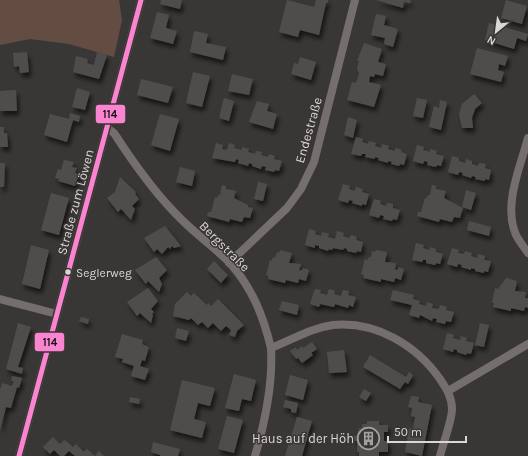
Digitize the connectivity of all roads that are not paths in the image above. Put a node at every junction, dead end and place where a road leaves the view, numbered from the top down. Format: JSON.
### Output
{"nodes":[{"id":1,"x":355,"y":0,"type":"edge"},
{"id":2,"x":139,"y":2,"type":"edge"},
{"id":3,"x":107,"y":128,"type":"junction"},
{"id":4,"x":528,"y":138,"type":"edge"},
{"id":5,"x":528,"y":253,"type":"edge"},
{"id":6,"x":229,"y":263,"type":"junction"},
{"id":7,"x":0,"y":299,"type":"edge"},
{"id":8,"x":57,"y":314,"type":"junction"},
{"id":9,"x":528,"y":344,"type":"edge"},
{"id":10,"x":270,"y":348,"type":"junction"},
{"id":11,"x":448,"y":391,"type":"junction"},
{"id":12,"x":19,"y":456,"type":"edge"},
{"id":13,"x":255,"y":456,"type":"edge"},
{"id":14,"x":440,"y":456,"type":"edge"}],
"edges":[{"from":1,"to":6,"type":"street","name":"Endestraße"},
{"from":2,"to":3,"type":"street","name":"Straße zum Löwen"},
{"from":3,"to":6,"type":"street","name":"Bergstraße"},
{"from":3,"to":8,"type":"street","name":"Straße zum Löwen"},
{"from":4,"to":5,"type":"street"},
{"from":6,"to":10,"type":"street","name":"Bergstraße"},
{"from":7,"to":8,"type":"street"},
{"from":8,"to":12,"type":"street","name":"Straße zum Löwen"},
{"from":9,"to":11,"type":"street"},
{"from":10,"to":11,"type":"street"},
{"from":10,"to":13,"type":"street","name":"Bergstraße"},
{"from":11,"to":14,"type":"street"}]}
